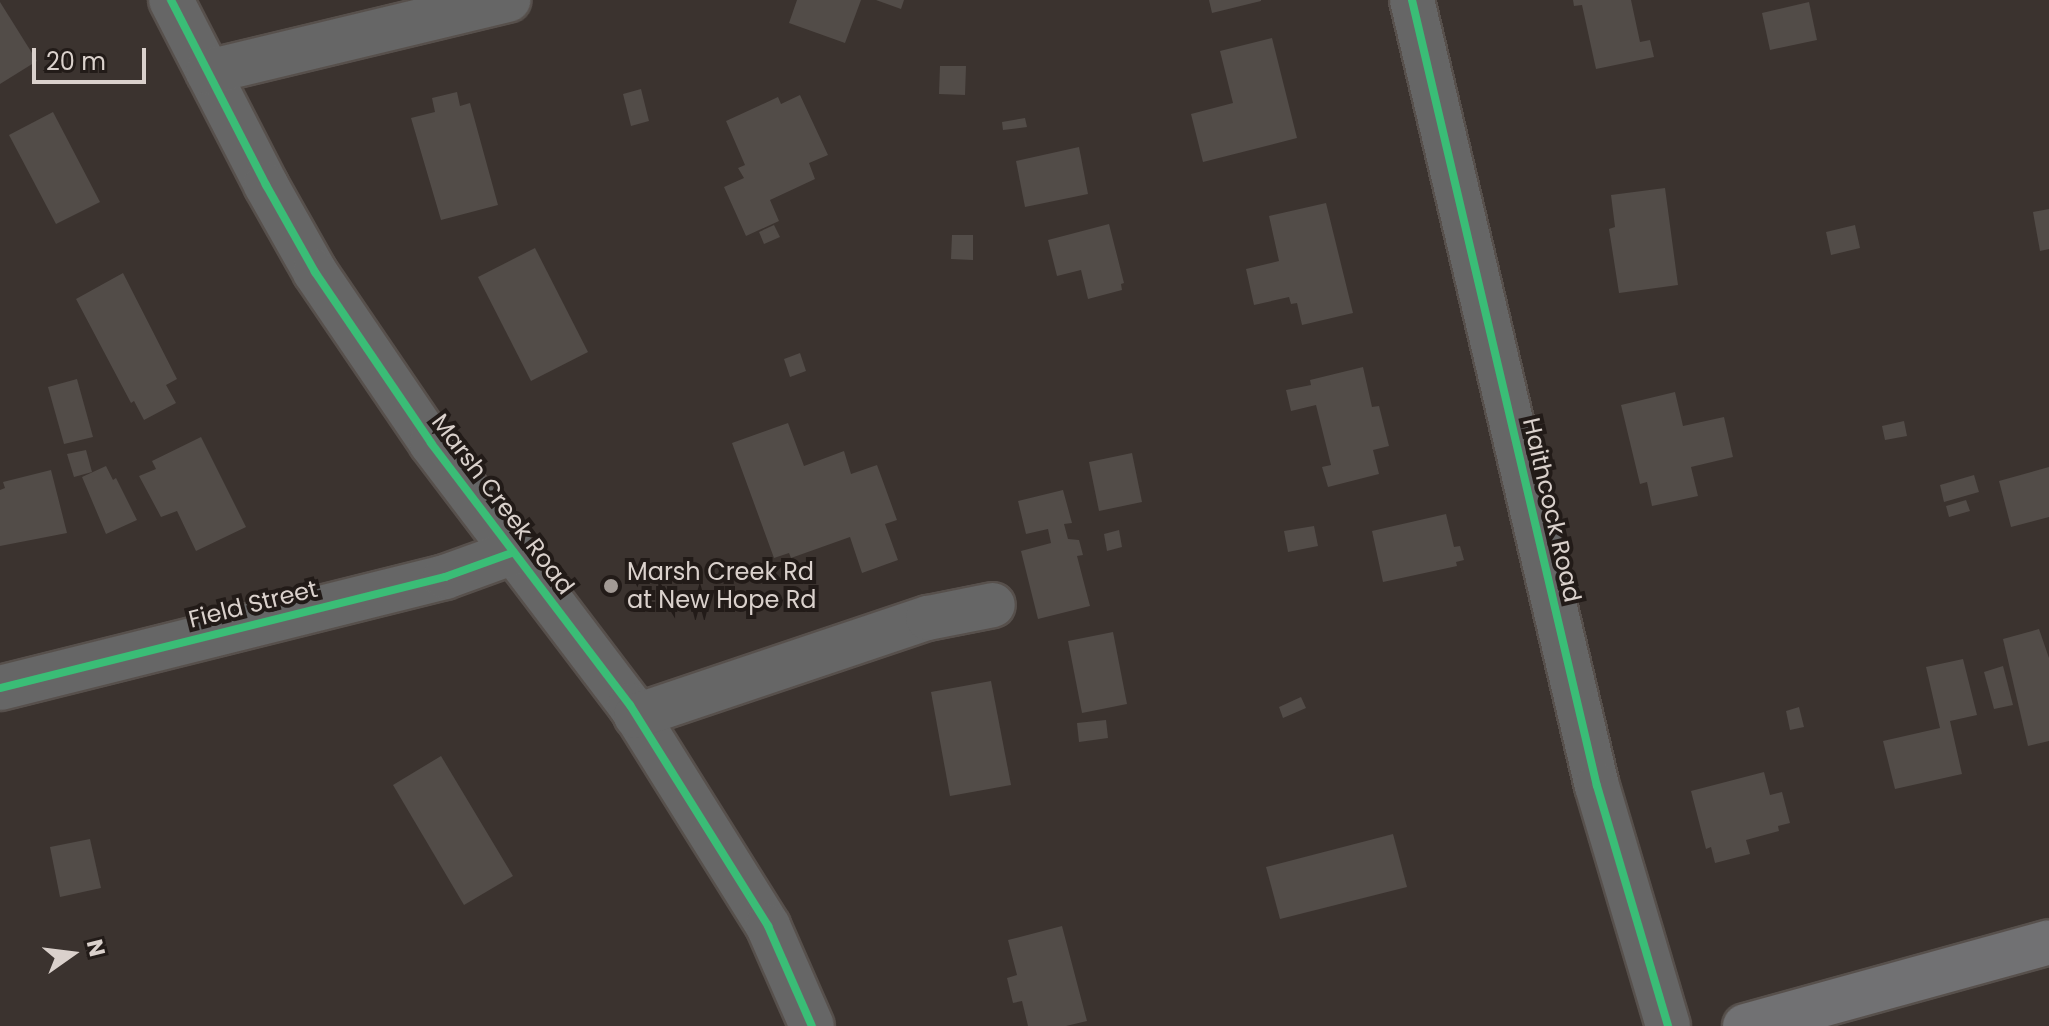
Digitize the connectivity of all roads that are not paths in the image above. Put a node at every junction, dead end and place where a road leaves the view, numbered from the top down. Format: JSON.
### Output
{"nodes":[{"id":1,"x":171,"y":0,"type":"edge"},
{"id":2,"x":508,"y":0,"type":"edge"},
{"id":3,"x":1412,"y":0,"type":"edge"},
{"id":4,"x":208,"y":72,"type":"junction"},
{"id":5,"x":514,"y":552,"type":"junction"},
{"id":6,"x":993,"y":605,"type":"dead end"},
{"id":7,"x":0,"y":688,"type":"edge"},
{"id":8,"x":636,"y":716,"type":"junction"},
{"id":9,"x":2049,"y":942,"type":"edge"},
{"id":10,"x":812,"y":1026,"type":"edge"},
{"id":11,"x":1668,"y":1026,"type":"edge"},
{"id":12,"x":1745,"y":1026,"type":"edge"}],
"edges":[{"from":1,"to":4,"type":"street","name":"Marsh Creek Road"},
{"from":2,"to":4,"type":"street"},
{"from":3,"to":11,"type":"street","name":"Haithcock Road"},
{"from":4,"to":5,"type":"street","name":"Marsh Creek Road"},
{"from":5,"to":7,"type":"street","name":"Field Street"},
{"from":5,"to":8,"type":"street","name":"Marsh Creek Road"},
{"from":6,"to":8,"type":"street"},
{"from":8,"to":10,"type":"street","name":"Marsh Creek Road"},
{"from":9,"to":12,"type":"main road"}]}
